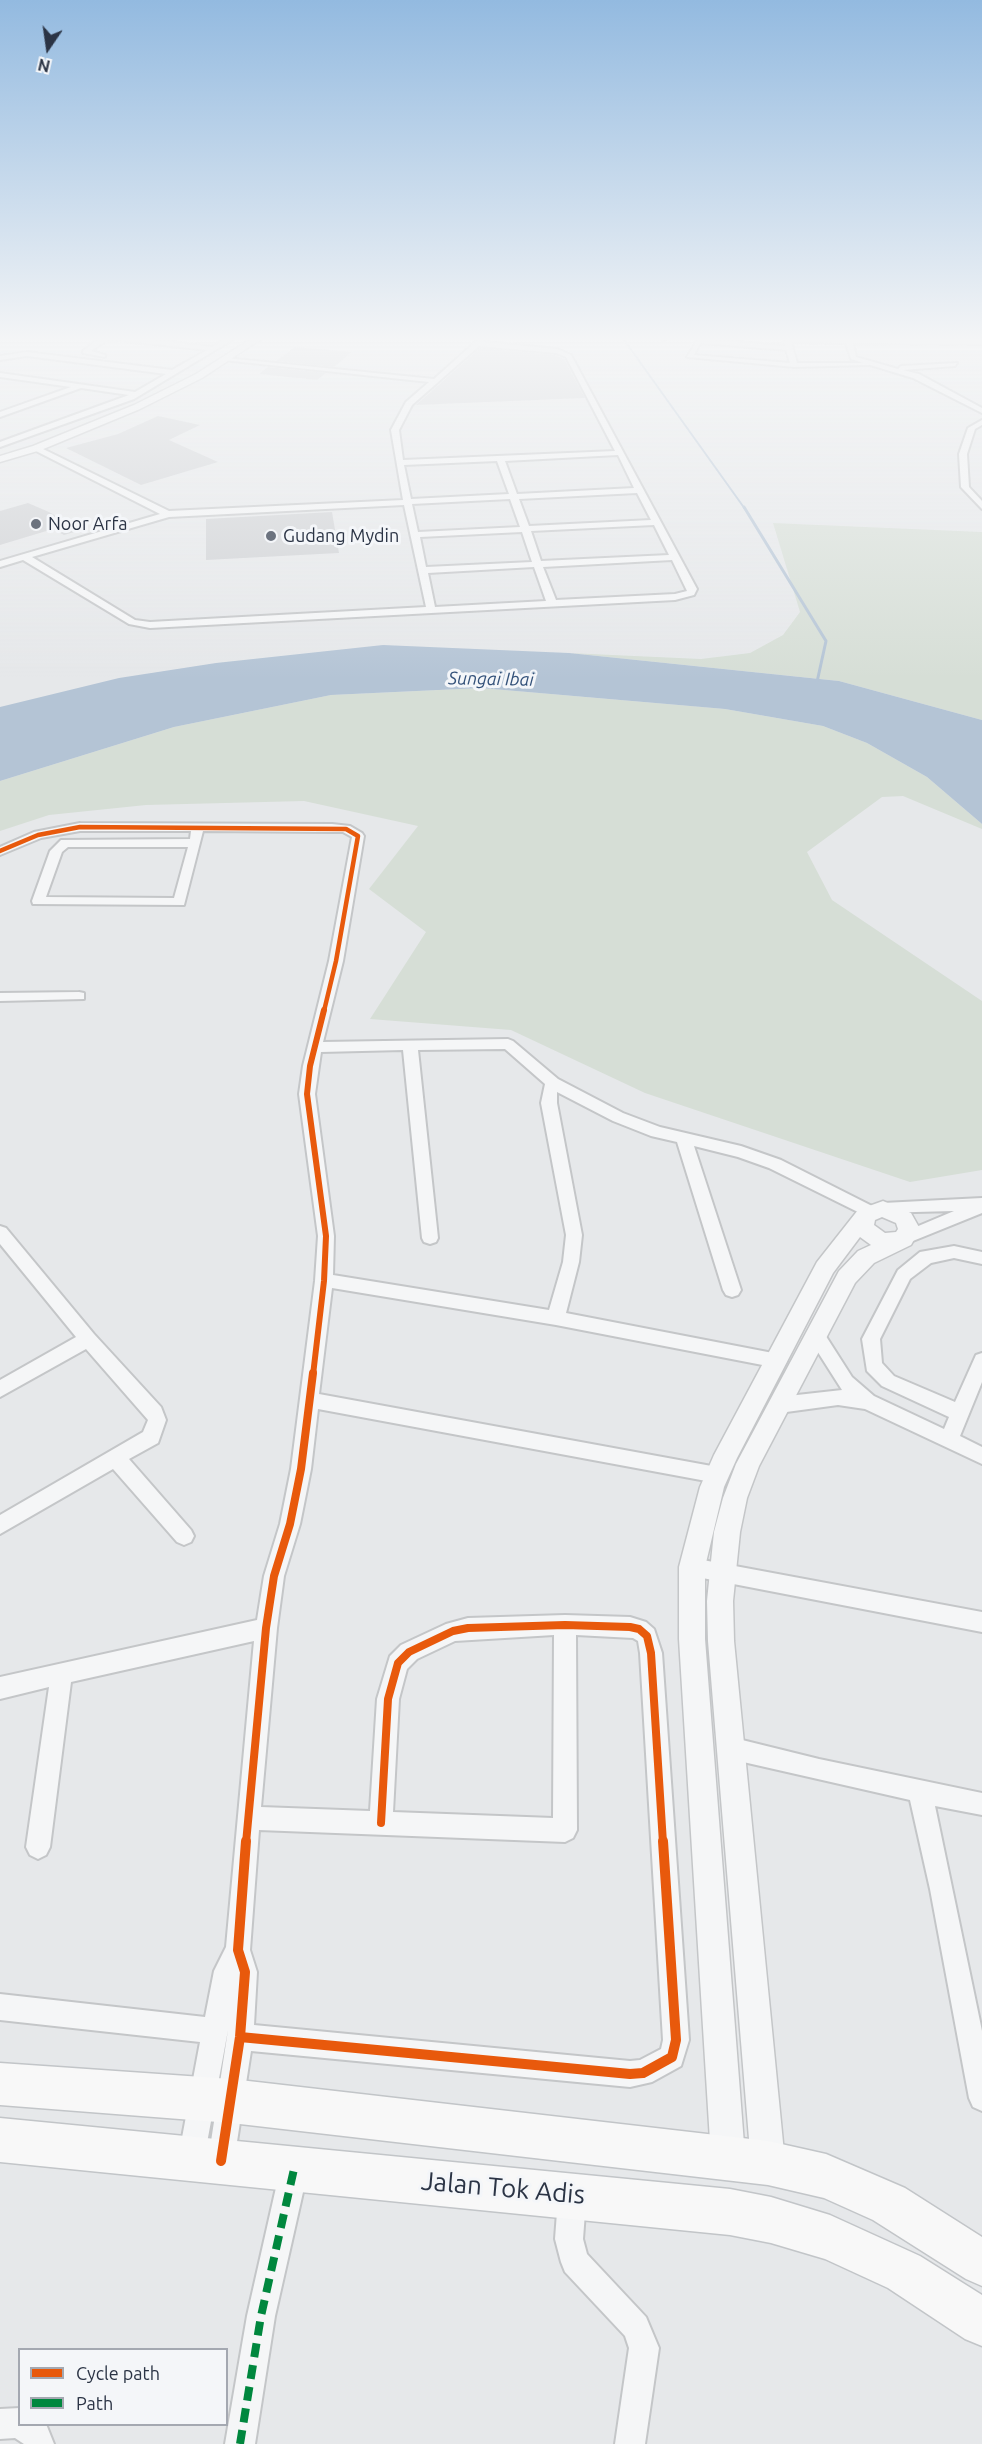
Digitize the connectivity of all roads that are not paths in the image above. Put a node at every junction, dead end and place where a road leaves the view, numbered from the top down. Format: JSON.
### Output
{"nodes":[{"id":1,"x":27,"y":451,"type":"edge"},
{"id":2,"x":43,"y":451,"type":"edge"},
{"id":3,"x":398,"y":451,"type":"edge"},
{"id":4,"x":963,"y":451,"type":"edge"},
{"id":5,"x":620,"y":453,"type":"joint"},
{"id":6,"x":0,"y":459,"type":"edge"},
{"id":7,"x":500,"y":459,"type":"junction"},
{"id":8,"x":399,"y":463,"type":"junction"},
{"id":9,"x":640,"y":490,"type":"junction"},
{"id":10,"x":513,"y":496,"type":"junction"},
{"id":11,"x":408,"y":501,"type":"junction"},
{"id":12,"x":982,"y":506,"type":"edge"},
{"id":13,"x":168,"y":514,"type":"junction"},
{"id":14,"x":657,"y":522,"type":"junction"},
{"id":15,"x":525,"y":529,"type":"junction"},
{"id":16,"x":416,"y":535,"type":"junction"},
{"id":17,"x":24,"y":557,"type":"junction"},
{"id":18,"x":675,"y":557,"type":"junction"},
{"id":19,"x":0,"y":564,"type":"edge"},
{"id":20,"x":538,"y":564,"type":"junction"},
{"id":21,"x":425,"y":570,"type":"junction"},
{"id":22,"x":552,"y":603,"type":"junction"},
{"id":23,"x":431,"y":610,"type":"junction"},
{"id":24,"x":198,"y":827,"type":"junction"},
{"id":25,"x":195,"y":843,"type":"junction"},
{"id":26,"x":0,"y":851,"type":"edge"},
{"id":27,"x":79,"y":996,"type":"dead end"},
{"id":28,"x":0,"y":997,"type":"edge"},
{"id":29,"x":410,"y":1046,"type":"junction"},
{"id":30,"x":316,"y":1047,"type":"junction"},
{"id":31,"x":554,"y":1083,"type":"junction"},
{"id":32,"x":684,"y":1140,"type":"junction"},
{"id":33,"x":982,"y":1205,"type":"edge"},
{"id":34,"x":873,"y":1212,"type":"junction"},
{"id":35,"x":0,"y":1232,"type":"edge"},
{"id":36,"x":430,"y":1238,"type":"dead end"},
{"id":37,"x":900,"y":1240,"type":"junction"},
{"id":38,"x":982,"y":1258,"type":"edge"},
{"id":39,"x":324,"y":1281,"type":"junction"},
{"id":40,"x":732,"y":1290,"type":"dead end"},
{"id":41,"x":556,"y":1318,"type":"junction"},
{"id":42,"x":816,"y":1335,"type":"junction"},
{"id":43,"x":88,"y":1339,"type":"junction"},
{"id":44,"x":982,"y":1360,"type":"edge"},
{"id":45,"x":778,"y":1361,"type":"junction"},
{"id":46,"x":0,"y":1389,"type":"edge"},
{"id":47,"x":310,"y":1400,"type":"junction"},
{"id":48,"x":867,"y":1401,"type":"junction"},
{"id":49,"x":779,"y":1405,"type":"junction"},
{"id":50,"x":960,"y":1413,"type":"junction"},
{"id":51,"x":949,"y":1440,"type":"junction"},
{"id":52,"x":982,"y":1456,"type":"edge"},
{"id":53,"x":116,"y":1458,"type":"junction"},
{"id":54,"x":717,"y":1475,"type":"junction"},
{"id":55,"x":0,"y":1525,"type":"edge"},
{"id":56,"x":184,"y":1536,"type":"dead end"},
{"id":57,"x":692,"y":1568,"type":"junction"},
{"id":58,"x":723,"y":1573,"type":"junction"},
{"id":59,"x":982,"y":1622,"type":"edge"},
{"id":60,"x":565,"y":1625,"type":"junction"},
{"id":61,"x":266,"y":1628,"type":"junction"},
{"id":62,"x":62,"y":1677,"type":"junction"},
{"id":63,"x":0,"y":1689,"type":"edge"},
{"id":64,"x":730,"y":1748,"type":"junction"},
{"id":65,"x":920,"y":1792,"type":"junction"},
{"id":66,"x":982,"y":1804,"type":"edge"},
{"id":67,"x":248,"y":1818,"type":"junction"},
{"id":68,"x":381,"y":1823,"type":"junction"},
{"id":69,"x":38,"y":1848,"type":"dead end"},
{"id":70,"x":238,"y":1950,"type":"junction"},
{"id":71,"x":0,"y":2007,"type":"edge"},
{"id":72,"x":975,"y":2025,"type":"edge"},
{"id":73,"x":213,"y":2031,"type":"junction"},
{"id":74,"x":240,"y":2037,"type":"junction"},
{"id":75,"x":0,"y":2084,"type":"edge"},
{"id":76,"x":982,"y":2098,"type":"edge"},
{"id":77,"x":217,"y":2100,"type":"junction"},
{"id":78,"x":0,"y":2140,"type":"edge"},
{"id":79,"x":206,"y":2160,"type":"junction"},
{"id":80,"x":748,"y":2160,"type":"junction"},
{"id":81,"x":294,"y":2169,"type":"junction"},
{"id":82,"x":573,"y":2195,"type":"junction"},
{"id":83,"x":982,"y":2263,"type":"edge"},
{"id":84,"x":982,"y":2322,"type":"edge"},
{"id":85,"x":0,"y":2424,"type":"edge"},
{"id":86,"x":18,"y":2424,"type":"edge"},
{"id":87,"x":23,"y":2426,"type":"edge"},
{"id":88,"x":39,"y":2444,"type":"edge"},
{"id":89,"x":240,"y":2444,"type":"edge"},
{"id":90,"x":630,"y":2444,"type":"edge"}],
"edges":[{"from":1,"to":6,"type":"street"},
{"from":2,"to":13,"type":"street"},
{"from":3,"to":8,"type":"street"},
{"from":4,"to":12,"type":"street"},
{"from":5,"to":7,"type":"street"},
{"from":5,"to":9,"type":"street"},
{"from":7,"to":8,"type":"street"},
{"from":7,"to":10,"type":"street"},
{"from":8,"to":11,"type":"street"},
{"from":9,"to":10,"type":"street"},
{"from":9,"to":14,"type":"street"},
{"from":10,"to":11,"type":"street"},
{"from":10,"to":15,"type":"street"},
{"from":11,"to":13,"type":"street"},
{"from":11,"to":16,"type":"street"},
{"from":13,"to":17,"type":"street"},
{"from":14,"to":15,"type":"street"},
{"from":14,"to":18,"type":"street"},
{"from":15,"to":16,"type":"street"},
{"from":15,"to":20,"type":"street"},
{"from":16,"to":21,"type":"street"},
{"from":17,"to":19,"type":"street"},
{"from":17,"to":23,"type":"street"},
{"from":18,"to":20,"type":"street"},
{"from":18,"to":22,"type":"street"},
{"from":20,"to":21,"type":"street"},
{"from":20,"to":22,"type":"street"},
{"from":21,"to":23,"type":"street"},
{"from":22,"to":23,"type":"street"},
{"from":24,"to":25,"type":"street"},
{"from":24,"to":26,"type":"street"},
{"from":24,"to":30,"type":"street"},
{"from":25,"to":25,"type":"street"},
{"from":27,"to":28,"type":"street"},
{"from":29,"to":30,"type":"street"},
{"from":29,"to":31,"type":"street"},
{"from":29,"to":36,"type":"street"},
{"from":30,"to":39,"type":"street"},
{"from":31,"to":32,"type":"street"},
{"from":31,"to":41,"type":"street"},
{"from":32,"to":34,"type":"street"},
{"from":32,"to":40,"type":"street"},
{"from":33,"to":34,"type":"street"},
{"from":33,"to":37,"type":"street"},
{"from":34,"to":37,"type":"street"},
{"from":34,"to":37,"type":"street"},
{"from":34,"to":45,"type":"street"},
{"from":35,"to":43,"type":"street"},
{"from":37,"to":42,"type":"street"},
{"from":38,"to":50,"type":"street"},
{"from":39,"to":41,"type":"street"},
{"from":39,"to":47,"type":"street"},
{"from":41,"to":45,"type":"street"},
{"from":42,"to":48,"type":"street"},
{"from":42,"to":49,"type":"street"},
{"from":43,"to":46,"type":"street"},
{"from":43,"to":53,"type":"street"},
{"from":44,"to":50,"type":"street"},
{"from":45,"to":54,"type":"street"},
{"from":47,"to":54,"type":"street"},
{"from":47,"to":61,"type":"street"},
{"from":48,"to":49,"type":"street"},
{"from":48,"to":51,"type":"street"},
{"from":49,"to":58,"type":"street"},
{"from":50,"to":51,"type":"street"},
{"from":51,"to":52,"type":"street"},
{"from":53,"to":55,"type":"street"},
{"from":53,"to":56,"type":"street"},
{"from":54,"to":57,"type":"street"},
{"from":57,"to":58,"type":"street"},
{"from":57,"to":80,"type":"street"},
{"from":58,"to":59,"type":"street"},
{"from":58,"to":64,"type":"street"},
{"from":60,"to":68,"type":"street"},
{"from":60,"to":68,"type":"street"},
{"from":60,"to":74,"type":"street"},
{"from":61,"to":62,"type":"street"},
{"from":61,"to":67,"type":"street"},
{"from":62,"to":63,"type":"street"},
{"from":62,"to":69,"type":"street"},
{"from":64,"to":65,"type":"street"},
{"from":64,"to":80,"type":"street"},
{"from":65,"to":66,"type":"street"},
{"from":65,"to":72,"type":"street"},
{"from":67,"to":68,"type":"street"},
{"from":67,"to":70,"type":"street"},
{"from":70,"to":73,"type":"street"},
{"from":70,"to":74,"type":"street"},
{"from":71,"to":73,"type":"street"},
{"from":72,"to":76,"type":"street"},
{"from":73,"to":77,"type":"street"},
{"from":74,"to":77,"type":"street"},
{"from":75,"to":77,"type":"main road"},
{"from":77,"to":79,"type":"street"},
{"from":77,"to":80,"type":"main road"},
{"from":78,"to":79,"type":"main road","name":"Jalan Tok Adis"},
{"from":79,"to":81,"type":"main road","name":"Jalan Tok Adis"},
{"from":80,"to":83,"type":"main road"},
{"from":81,"to":82,"type":"main road","name":"Jalan Tok Adis"},
{"from":81,"to":89,"type":"street"},
{"from":82,"to":84,"type":"main road","name":"Jalan Tok Adis"},
{"from":82,"to":90,"type":"street"},
{"from":85,"to":86,"type":"street"},
{"from":87,"to":88,"type":"street"}]}
